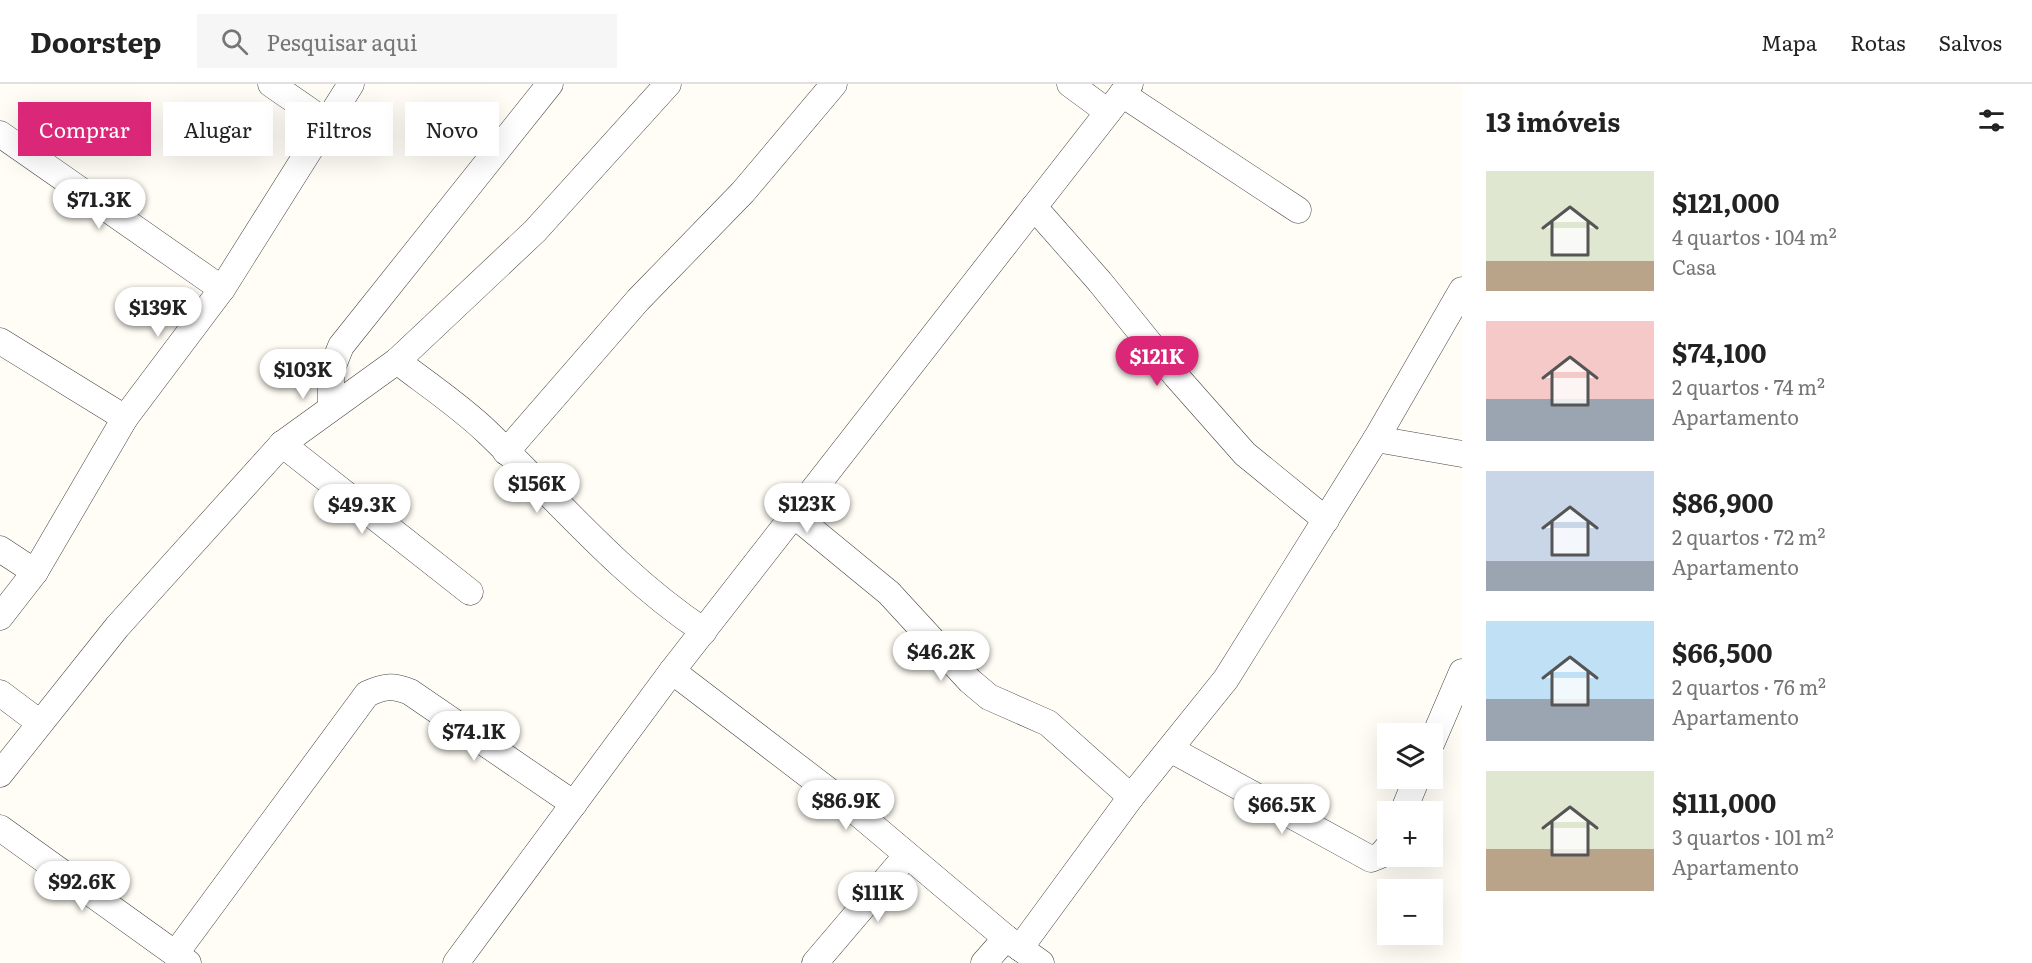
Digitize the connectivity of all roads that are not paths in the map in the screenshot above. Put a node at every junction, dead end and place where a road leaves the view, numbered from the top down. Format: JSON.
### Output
{"nodes":[{"id":1,"x":271,"y":84,"type":"edge"},
{"id":2,"x":351,"y":84,"type":"edge"},
{"id":3,"x":550,"y":84,"type":"edge"},
{"id":4,"x":668,"y":84,"type":"edge"},
{"id":5,"x":834,"y":84,"type":"edge"},
{"id":6,"x":1070,"y":84,"type":"edge"},
{"id":7,"x":1120,"y":97,"type":"edge"},
{"id":8,"x":297,"y":102,"type":"edge"},
{"id":9,"x":339,"y":102,"type":"edge"},
{"id":10,"x":0,"y":134,"type":"edge"},
{"id":11,"x":305,"y":156,"type":"edge"},
{"id":12,"x":1034,"y":207,"type":"junction"},
{"id":13,"x":1298,"y":210,"type":"dead end"},
{"id":14,"x":222,"y":289,"type":"junction"},
{"id":15,"x":1462,"y":290,"type":"edge"},
{"id":16,"x":0,"y":341,"type":"edge"},
{"id":17,"x":397,"y":361,"type":"junction"},
{"id":18,"x":331,"y":406,"type":"junction"},
{"id":19,"x":125,"y":418,"type":"junction"},
{"id":20,"x":1376,"y":439,"type":"junction"},
{"id":21,"x":282,"y":444,"type":"junction"},
{"id":22,"x":506,"y":452,"type":"junction"},
{"id":23,"x":1462,"y":454,"type":"edge"},
{"id":24,"x":794,"y":515,"type":"junction"},
{"id":25,"x":1326,"y":520,"type":"junction"},
{"id":26,"x":0,"y":549,"type":"edge"},
{"id":27,"x":35,"y":572,"type":"junction"},
{"id":28,"x":470,"y":592,"type":"dead end"},
{"id":29,"x":0,"y":618,"type":"edge"},
{"id":30,"x":704,"y":631,"type":"junction"},
{"id":31,"x":672,"y":671,"type":"junction"},
{"id":32,"x":1462,"y":672,"type":"edge"},
{"id":33,"x":0,"y":693,"type":"edge"},
{"id":34,"x":40,"y":723,"type":"junction"},
{"id":35,"x":1440,"y":723,"type":"edge"},
{"id":36,"x":1170,"y":749,"type":"junction"},
{"id":37,"x":0,"y":774,"type":"edge"},
{"id":38,"x":1131,"y":797,"type":"junction"},
{"id":39,"x":574,"y":804,"type":"junction"},
{"id":40,"x":0,"y":828,"type":"edge"},
{"id":41,"x":907,"y":855,"type":"junction"},
{"id":42,"x":1377,"y":857,"type":"edge"},
{"id":43,"x":1022,"y":950,"type":"edge"},
{"id":44,"x":182,"y":958,"type":"edge"},
{"id":45,"x":456,"y":963,"type":"edge"},
{"id":46,"x":815,"y":963,"type":"edge"},
{"id":47,"x":984,"y":963,"type":"edge"}],
"edges":[{"from":1,"to":8,"type":"street"},
{"from":2,"to":9,"type":"street"},
{"from":3,"to":18,"type":"street"},
{"from":4,"to":17,"type":"street"},
{"from":5,"to":22,"type":"street"},
{"from":6,"to":7,"type":"street"},
{"from":7,"to":12,"type":"street"},
{"from":7,"to":13,"type":"street"},
{"from":10,"to":14,"type":"street"},
{"from":11,"to":14,"type":"street"},
{"from":12,"to":24,"type":"street"},
{"from":12,"to":25,"type":"street"},
{"from":14,"to":19,"type":"street"},
{"from":15,"to":20,"type":"street"},
{"from":16,"to":19,"type":"street"},
{"from":17,"to":18,"type":"street"},
{"from":17,"to":22,"type":"street"},
{"from":18,"to":21,"type":"street"},
{"from":19,"to":27,"type":"street"},
{"from":20,"to":23,"type":"street"},
{"from":20,"to":25,"type":"street"},
{"from":21,"to":28,"type":"street"},
{"from":21,"to":34,"type":"street"},
{"from":22,"to":30,"type":"street"},
{"from":24,"to":30,"type":"street"},
{"from":24,"to":38,"type":"street"},
{"from":25,"to":36,"type":"street"},
{"from":26,"to":27,"type":"street"},
{"from":27,"to":29,"type":"street"},
{"from":30,"to":31,"type":"street"},
{"from":31,"to":39,"type":"street"},
{"from":31,"to":41,"type":"street"},
{"from":32,"to":35,"type":"street"},
{"from":33,"to":34,"type":"street"},
{"from":34,"to":37,"type":"street"},
{"from":36,"to":38,"type":"street"},
{"from":36,"to":42,"type":"street"},
{"from":38,"to":43,"type":"street"},
{"from":39,"to":44,"type":"street"},
{"from":39,"to":45,"type":"street"},
{"from":40,"to":44,"type":"street"},
{"from":41,"to":43,"type":"street"},
{"from":41,"to":46,"type":"street"},
{"from":43,"to":47,"type":"street"}]}
